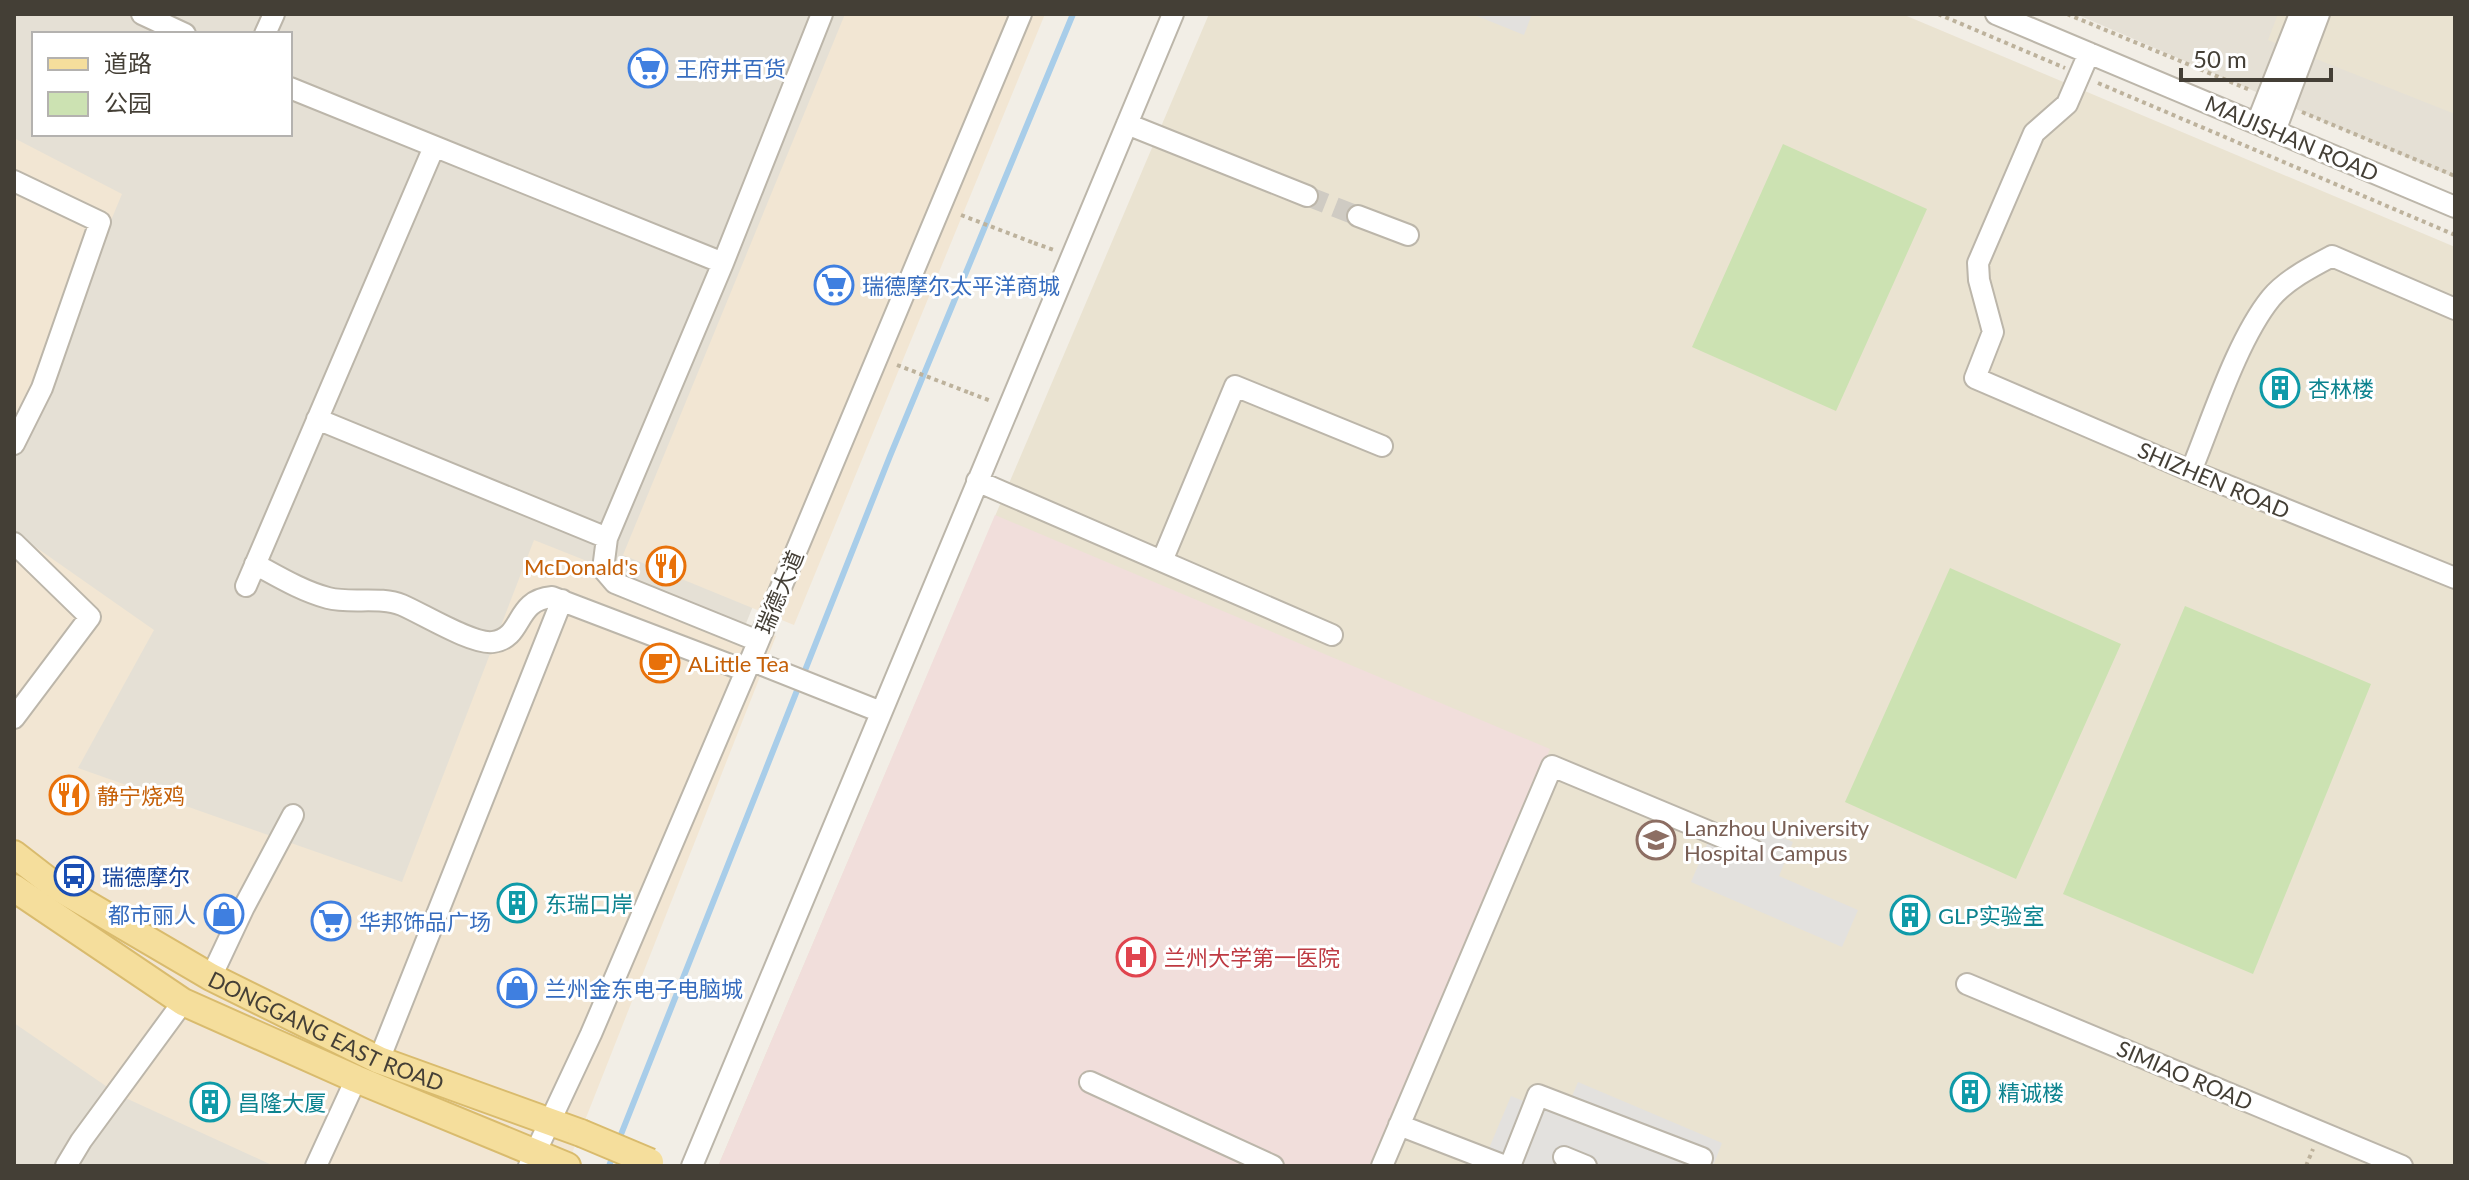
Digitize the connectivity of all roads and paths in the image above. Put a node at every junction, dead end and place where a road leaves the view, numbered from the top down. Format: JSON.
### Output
{"nodes":[{"id":1,"x":142,"y":14,"type":"edge"},
{"id":2,"x":822,"y":14,"type":"edge"},
{"id":3,"x":1021,"y":14,"type":"edge"},
{"id":4,"x":1173,"y":14,"type":"edge"},
{"id":5,"x":1938,"y":14,"type":"edge"},
{"id":6,"x":1996,"y":14,"type":"edge"},
{"id":7,"x":2300,"y":14,"type":"edge"},
{"id":8,"x":2319,"y":14,"type":"edge"},
{"id":9,"x":181,"y":32,"type":"edge"},
{"id":10,"x":2089,"y":53,"type":"junction"},
{"id":11,"x":2080,"y":75,"type":"junction"},
{"id":12,"x":292,"y":89,"type":"edge"},
{"id":13,"x":1127,"y":124,"type":"junction"},
{"id":14,"x":2266,"y":127,"type":"junction"},
{"id":15,"x":434,"y":147,"type":"junction"},
{"id":16,"x":14,"y":181,"type":"edge"},
{"id":17,"x":1307,"y":196,"type":"tunnel mouth"},
{"id":18,"x":2455,"y":207,"type":"edge"},
{"id":19,"x":961,"y":215,"type":"dead end"},
{"id":20,"x":1358,"y":216,"type":"tunnel mouth"},
{"id":21,"x":1408,"y":235,"type":"dead end"},
{"id":22,"x":2455,"y":235,"type":"edge"},
{"id":23,"x":1034,"y":243,"type":"dead end"},
{"id":24,"x":723,"y":263,"type":"junction"},
{"id":25,"x":2455,"y":309,"type":"edge"},
{"id":26,"x":897,"y":365,"type":"dead end"},
{"id":27,"x":970,"y":393,"type":"dead end"},
{"id":28,"x":317,"y":419,"type":"junction"},
{"id":29,"x":14,"y":444,"type":"edge"},
{"id":30,"x":1382,"y":446,"type":"dead end"},
{"id":31,"x":2191,"y":471,"type":"junction"},
{"id":32,"x":977,"y":481,"type":"junction"},
{"id":33,"x":607,"y":538,"type":"junction"},
{"id":34,"x":14,"y":543,"type":"edge"},
{"id":35,"x":1162,"y":561,"type":"junction"},
{"id":36,"x":255,"y":564,"type":"junction"},
{"id":37,"x":2455,"y":578,"type":"edge"},
{"id":38,"x":246,"y":586,"type":"dead end"},
{"id":39,"x":562,"y":600,"type":"junction"},
{"id":40,"x":1332,"y":635,"type":"dead end"},
{"id":41,"x":752,"y":658,"type":"junction"},
{"id":42,"x":881,"y":712,"type":"junction"},
{"id":43,"x":14,"y":718,"type":"edge"},
{"id":44,"x":293,"y":815,"type":"dead end"},
{"id":45,"x":1753,"y":850,"type":"dead end"},
{"id":46,"x":14,"y":854,"type":"edge"},
{"id":47,"x":14,"y":888,"type":"edge"},
{"id":48,"x":211,"y":977,"type":"junction"},
{"id":49,"x":1967,"y":984,"type":"dead end"},
{"id":50,"x":183,"y":1002,"type":"junction"},
{"id":51,"x":379,"y":1060,"type":"junction"},
{"id":52,"x":356,"y":1079,"type":"junction"},
{"id":53,"x":1090,"y":1082,"type":"dead end"},
{"id":54,"x":551,"y":1120,"type":"junction"},
{"id":55,"x":1399,"y":1125,"type":"junction"},
{"id":56,"x":1564,"y":1157,"type":"dead end"},
{"id":57,"x":547,"y":1162,"type":"edge"},
{"id":58,"x":656,"y":1164,"type":"edge"},
{"id":59,"x":66,"y":1166,"type":"edge"},
{"id":60,"x":316,"y":1166,"type":"edge"},
{"id":61,"x":692,"y":1166,"type":"edge"},
{"id":62,"x":1273,"y":1166,"type":"edge"},
{"id":63,"x":1382,"y":1166,"type":"edge"},
{"id":64,"x":1508,"y":1166,"type":"edge"},
{"id":65,"x":1586,"y":1166,"type":"edge"},
{"id":66,"x":1699,"y":1166,"type":"edge"},
{"id":67,"x":2402,"y":1166,"type":"edge"}],
"edges":[{"from":1,"to":9,"type":"street"},
{"from":2,"to":24,"type":"street"},
{"from":3,"to":41,"type":"street","name":"瑞德大道"},
{"from":4,"to":13,"type":"street"},
{"from":5,"to":11,"type":"path"},
{"from":6,"to":10,"type":"street","name":"MAIJISHAN ROAD"},
{"from":7,"to":14,"type":"street"},
{"from":8,"to":14,"type":"street"},
{"from":10,"to":11,"type":"street"},
{"from":10,"to":14,"type":"street","name":"MAIJISHAN ROAD"},
{"from":11,"to":22,"type":"path"},
{"from":11,"to":31,"type":"street","name":"SHIZHEN ROAD"},
{"from":12,"to":15,"type":"street"},
{"from":13,"to":17,"type":"street"},
{"from":13,"to":32,"type":"street"},
{"from":14,"to":18,"type":"street","name":"MAIJISHAN ROAD"},
{"from":15,"to":24,"type":"street"},
{"from":15,"to":28,"type":"street"},
{"from":16,"to":29,"type":"street"},
{"from":19,"to":23,"type":"path","bridge":true},
{"from":20,"to":21,"type":"street"},
{"from":24,"to":33,"type":"street"},
{"from":25,"to":31,"type":"street"},
{"from":26,"to":27,"type":"path","bridge":true},
{"from":28,"to":33,"type":"street"},
{"from":28,"to":36,"type":"street"},
{"from":30,"to":35,"type":"street"},
{"from":31,"to":37,"type":"street","name":"SHIZHEN ROAD"},
{"from":32,"to":35,"type":"street"},
{"from":32,"to":42,"type":"street"},
{"from":33,"to":41,"type":"street"},
{"from":34,"to":43,"type":"street"},
{"from":35,"to":40,"type":"street"},
{"from":36,"to":38,"type":"street"},
{"from":36,"to":39,"type":"street"},
{"from":39,"to":41,"type":"street"},
{"from":39,"to":51,"type":"street"},
{"from":41,"to":42,"type":"street"},
{"from":41,"to":54,"type":"street","name":"瑞德大道"},
{"from":42,"to":61,"type":"street"},
{"from":44,"to":48,"type":"street"},
{"from":45,"to":55,"type":"street"},
{"from":46,"to":48,"type":"main road","name":"DONGGANG EAST ROAD"},
{"from":47,"to":50,"type":"main road","name":"DONGGANG EAST ROAD"},
{"from":48,"to":51,"type":"main road","name":"DONGGANG EAST ROAD"},
{"from":49,"to":67,"type":"street","name":"SIMIAO ROAD"},
{"from":50,"to":52,"type":"main road","name":"DONGGANG EAST ROAD"},
{"from":50,"to":59,"type":"street"},
{"from":51,"to":54,"type":"main road","name":"DONGGANG EAST ROAD"},
{"from":52,"to":57,"type":"main road","name":"DONGGANG EAST ROAD"},
{"from":52,"to":60,"type":"street"},
{"from":53,"to":62,"type":"street"},
{"from":54,"to":57,"type":"street","name":"瑞德大道"},
{"from":54,"to":58,"type":"main road","name":"DONGGANG EAST ROAD","bridge":true},
{"from":55,"to":63,"type":"street"},
{"from":55,"to":64,"type":"street"},
{"from":56,"to":65,"type":"street"},
{"from":64,"to":66,"type":"street"}]}
